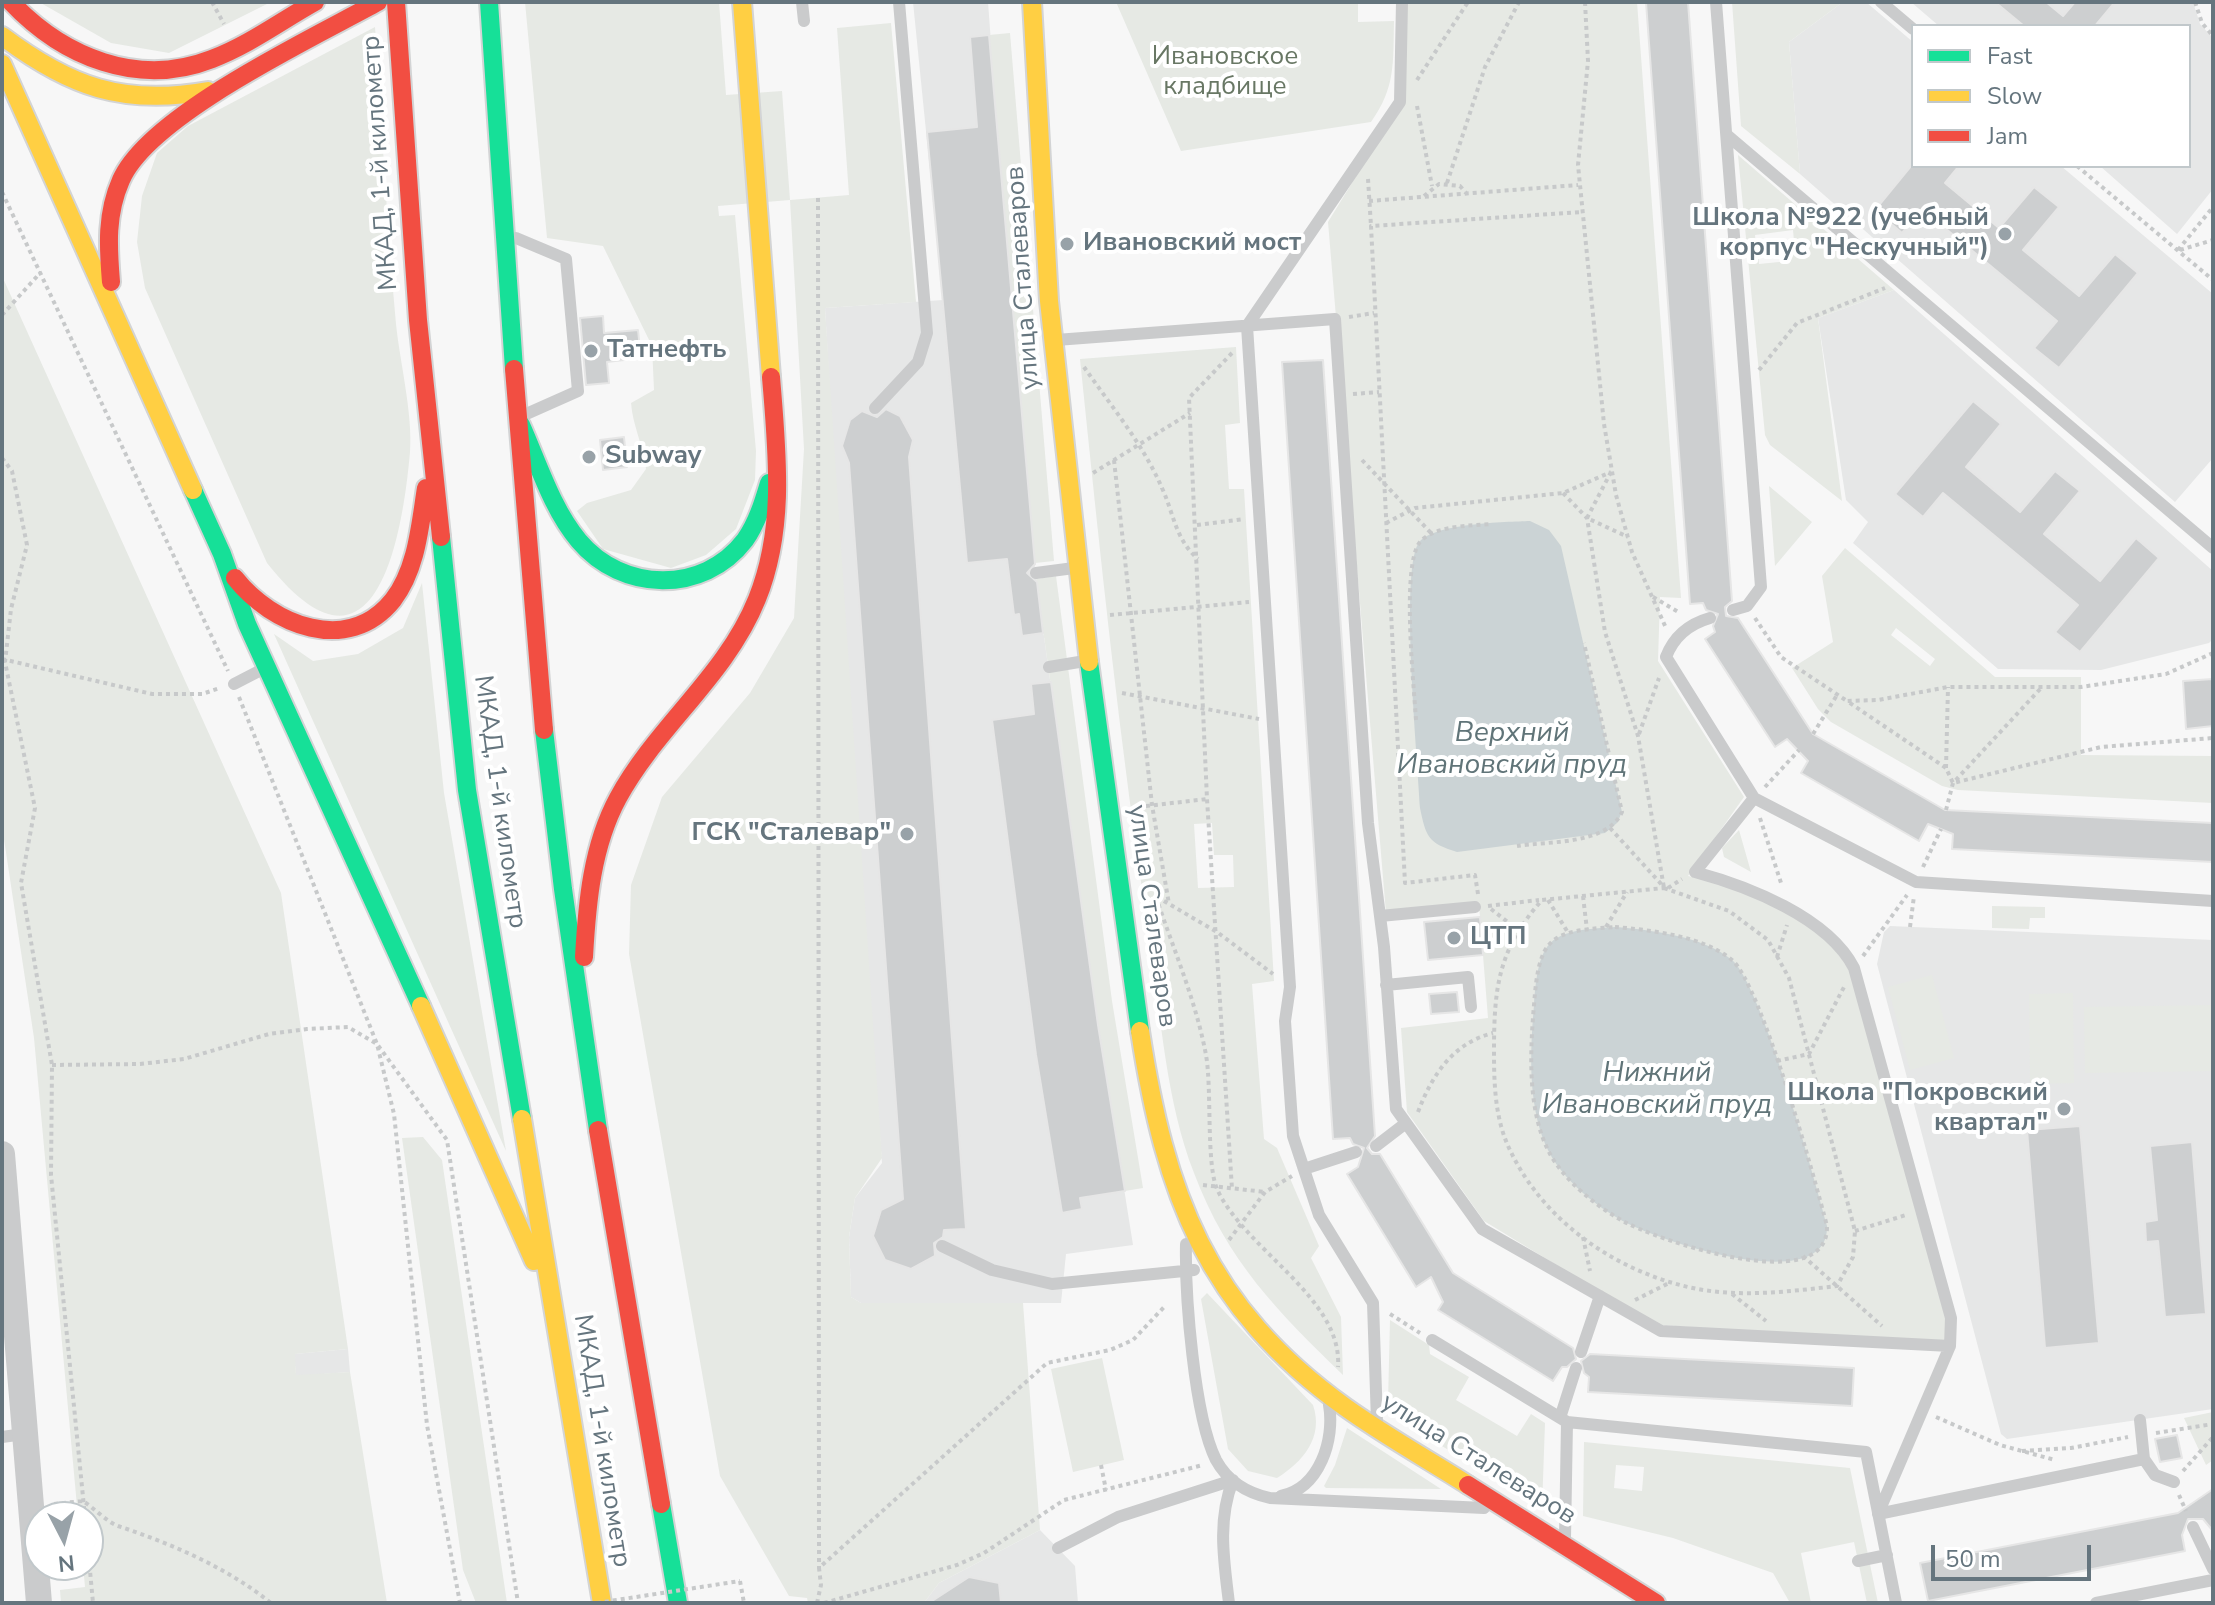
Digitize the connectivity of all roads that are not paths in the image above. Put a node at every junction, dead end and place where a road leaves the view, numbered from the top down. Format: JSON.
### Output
{"nodes":[{"id":1,"x":11,"y":2,"type":"edge"},
{"id":2,"x":315,"y":2,"type":"edge"},
{"id":3,"x":378,"y":2,"type":"edge"},
{"id":4,"x":396,"y":2,"type":"edge"},
{"id":5,"x":489,"y":2,"type":"edge"},
{"id":6,"x":742,"y":2,"type":"edge"},
{"id":7,"x":802,"y":2,"type":"edge"},
{"id":8,"x":899,"y":2,"type":"edge"},
{"id":9,"x":1032,"y":2,"type":"edge"},
{"id":10,"x":1402,"y":2,"type":"edge"},
{"id":11,"x":1716,"y":2,"type":"edge"},
{"id":12,"x":1881,"y":2,"type":"edge"},
{"id":13,"x":804,"y":21,"type":"dead end"},
{"id":14,"x":1911,"y":27,"type":"edge"},
{"id":15,"x":2,"y":36,"type":"edge"},
{"id":16,"x":2,"y":64,"type":"edge"},
{"id":17,"x":237,"y":81,"type":"junction"},
{"id":18,"x":1393,"y":113,"type":"junction"},
{"id":19,"x":1377,"y":115,"type":"dead end"},
{"id":20,"x":1727,"y":135,"type":"junction"},
{"id":21,"x":506,"y":235,"type":"junction"},
{"id":22,"x":1247,"y":332,"type":"junction"},
{"id":23,"x":1984,"y":335,"type":"dead end"},
{"id":24,"x":1052,"y":341,"type":"junction"},
{"id":25,"x":1973,"y":346,"type":"junction"},
{"id":26,"x":132,"y":352,"type":"junction"},
{"id":27,"x":875,"y":408,"type":"dead end"},
{"id":28,"x":517,"y":418,"type":"junction"},
{"id":29,"x":774,"y":425,"type":"junction"},
{"id":30,"x":431,"y":450,"type":"junction"},
{"id":31,"x":2213,"y":548,"type":"edge"},
{"id":32,"x":222,"y":554,"type":"junction"},
{"id":33,"x":1077,"y":568,"type":"junction"},
{"id":34,"x":1036,"y":573,"type":"dead end"},
{"id":35,"x":1733,"y":610,"type":"dead end"},
{"id":36,"x":1710,"y":618,"type":"dead end"},
{"id":37,"x":1088,"y":661,"type":"junction"},
{"id":38,"x":1049,"y":667,"type":"dead end"},
{"id":39,"x":267,"y":668,"type":"junction"},
{"id":40,"x":234,"y":684,"type":"road end"},
{"id":41,"x":1754,"y":798,"type":"junction"},
{"id":42,"x":2213,"y":901,"type":"edge"},
{"id":43,"x":1481,"y":907,"type":"road end"},
{"id":44,"x":1380,"y":916,"type":"junction"},
{"id":45,"x":1386,"y":985,"type":"junction"},
{"id":46,"x":1471,"y":1007,"type":"dead end"},
{"id":47,"x":591,"y":1071,"type":"junction"},
{"id":48,"x":1406,"y":1123,"type":"junction"},
{"id":49,"x":1376,"y":1146,"type":"dead end"},
{"id":50,"x":1356,"y":1152,"type":"dead end"},
{"id":51,"x":2,"y":1154,"type":"edge"},
{"id":52,"x":1304,"y":1169,"type":"junction"},
{"id":53,"x":1187,"y":1221,"type":"junction"},
{"id":54,"x":942,"y":1246,"type":"dead end"},
{"id":55,"x":1213,"y":1268,"type":"junction"},
{"id":56,"x":1186,"y":1271,"type":"junction"},
{"id":57,"x":1598,"y":1294,"type":"junction"},
{"id":58,"x":552,"y":1305,"type":"junction"},
{"id":59,"x":1432,"y":1340,"type":"road end"},
{"id":60,"x":1950,"y":1346,"type":"junction"},
{"id":61,"x":1581,"y":1352,"type":"dead end"},
{"id":62,"x":1576,"y":1368,"type":"dead end"},
{"id":63,"x":1327,"y":1394,"type":"junction"},
{"id":64,"x":1564,"y":1420,"type":"junction"},
{"id":65,"x":2140,"y":1420,"type":"dead end"},
{"id":66,"x":1377,"y":1428,"type":"junction"},
{"id":67,"x":13,"y":1436,"type":"edge"},
{"id":68,"x":2144,"y":1459,"type":"junction"},
{"id":69,"x":1233,"y":1480,"type":"junction"},
{"id":70,"x":2174,"y":1482,"type":"dead end"},
{"id":71,"x":1270,"y":1498,"type":"junction"},
{"id":72,"x":1507,"y":1509,"type":"junction"},
{"id":73,"x":1878,"y":1514,"type":"junction"},
{"id":74,"x":2193,"y":1527,"type":"dead end"},
{"id":75,"x":1564,"y":1545,"type":"junction"},
{"id":76,"x":1058,"y":1548,"type":"dead end"},
{"id":77,"x":1887,"y":1555,"type":"junction"},
{"id":78,"x":1858,"y":1561,"type":"dead end"},
{"id":79,"x":2213,"y":1569,"type":"edge"},
{"id":80,"x":2213,"y":1580,"type":"edge"},
{"id":81,"x":39,"y":1603,"type":"edge"},
{"id":82,"x":600,"y":1603,"type":"edge"},
{"id":83,"x":678,"y":1603,"type":"edge"},
{"id":84,"x":1229,"y":1603,"type":"edge"},
{"id":85,"x":1656,"y":1603,"type":"edge"},
{"id":86,"x":1896,"y":1603,"type":"edge"},
{"id":87,"x":2096,"y":1603,"type":"edge"}],
"edges":[{"from":1,"to":2,"type":"main road"},
{"from":3,"to":17,"type":"main road"},
{"from":4,"to":30,"type":"main road","name":"МКАД, 1-й километр"},
{"from":5,"to":21,"type":"main road","name":"МКАД, 1-й километр"},
{"from":6,"to":29,"type":"main road"},
{"from":7,"to":13,"type":"lane"},
{"from":8,"to":27,"type":"lane"},
{"from":9,"to":24,"type":"main road","name":"улица Сталеваров"},
{"from":10,"to":18,"type":"lane"},
{"from":11,"to":20,"type":"lane"},
{"from":12,"to":14,"type":"lane"},
{"from":15,"to":17,"type":"main road"},
{"from":16,"to":26,"type":"main road"},
{"from":17,"to":26,"type":"main road"},
{"from":18,"to":19,"type":"lane"},
{"from":18,"to":22,"type":"lane"},
{"from":20,"to":25,"type":"lane"},
{"from":20,"to":35,"type":"lane"},
{"from":21,"to":28,"type":"main road","name":"МКАД, 1-й километр"},
{"from":21,"to":28,"type":"lane"},
{"from":22,"to":24,"type":"lane"},
{"from":22,"to":44,"type":"lane"},
{"from":22,"to":52,"type":"lane"},
{"from":23,"to":25,"type":"lane"},
{"from":24,"to":33,"type":"main road","name":"улица Сталеваров"},
{"from":25,"to":31,"type":"lane"},
{"from":26,"to":32,"type":"main road"},
{"from":28,"to":29,"type":"main road"},
{"from":28,"to":47,"type":"main road","name":"МКАД, 1-й километр"},
{"from":29,"to":47,"type":"main road"},
{"from":30,"to":32,"type":"main road"},
{"from":30,"to":58,"type":"main road","name":"МКАД, 1-й километр"},
{"from":32,"to":39,"type":"main road"},
{"from":33,"to":34,"type":"lane"},
{"from":33,"to":37,"type":"main road","name":"улица Сталеваров"},
{"from":36,"to":41,"type":"lane"},
{"from":37,"to":38,"type":"lane"},
{"from":37,"to":53,"type":"main road","name":"улица Сталеваров"},
{"from":39,"to":40,"type":"lane"},
{"from":39,"to":58,"type":"main road"},
{"from":41,"to":42,"type":"lane"},
{"from":41,"to":60,"type":"lane"},
{"from":43,"to":44,"type":"lane"},
{"from":44,"to":45,"type":"lane"},
{"from":45,"to":46,"type":"lane"},
{"from":45,"to":48,"type":"lane"},
{"from":47,"to":83,"type":"main road","name":"МКАД, 1-й километр"},
{"from":48,"to":49,"type":"lane"},
{"from":48,"to":57,"type":"lane"},
{"from":50,"to":52,"type":"lane"},
{"from":51,"to":67,"type":"street"},
{"from":52,"to":66,"type":"lane"},
{"from":53,"to":55,"type":"main road","name":"улица Сталеваров"},
{"from":53,"to":56,"type":"lane"},
{"from":54,"to":56,"type":"lane"},
{"from":55,"to":56,"type":"lane"},
{"from":55,"to":63,"type":"main road","name":"улица Сталеваров"},
{"from":56,"to":69,"type":"lane"},
{"from":57,"to":60,"type":"lane"},
{"from":57,"to":61,"type":"lane"},
{"from":58,"to":82,"type":"main road","name":"МКАД, 1-й километр"},
{"from":59,"to":64,"type":"lane"},
{"from":60,"to":73,"type":"lane"},
{"from":62,"to":64,"type":"lane"},
{"from":63,"to":66,"type":"main road","name":"улица Сталеваров"},
{"from":63,"to":71,"type":"lane"},
{"from":64,"to":73,"type":"lane"},
{"from":64,"to":75,"type":"lane"},
{"from":65,"to":68,"type":"lane"},
{"from":66,"to":72,"type":"main road","name":"улица Сталеваров"},
{"from":67,"to":81,"type":"street"},
{"from":68,"to":70,"type":"lane"},
{"from":68,"to":73,"type":"lane"},
{"from":69,"to":71,"type":"lane"},
{"from":69,"to":76,"type":"lane"},
{"from":69,"to":84,"type":"lane"},
{"from":71,"to":72,"type":"lane"},
{"from":72,"to":75,"type":"main road","name":"улица Сталеваров"},
{"from":73,"to":77,"type":"lane"},
{"from":74,"to":79,"type":"lane"},
{"from":75,"to":85,"type":"main road","name":"улица Сталеваров"},
{"from":77,"to":78,"type":"lane"},
{"from":77,"to":86,"type":"lane"},
{"from":80,"to":87,"type":"lane"}]}
